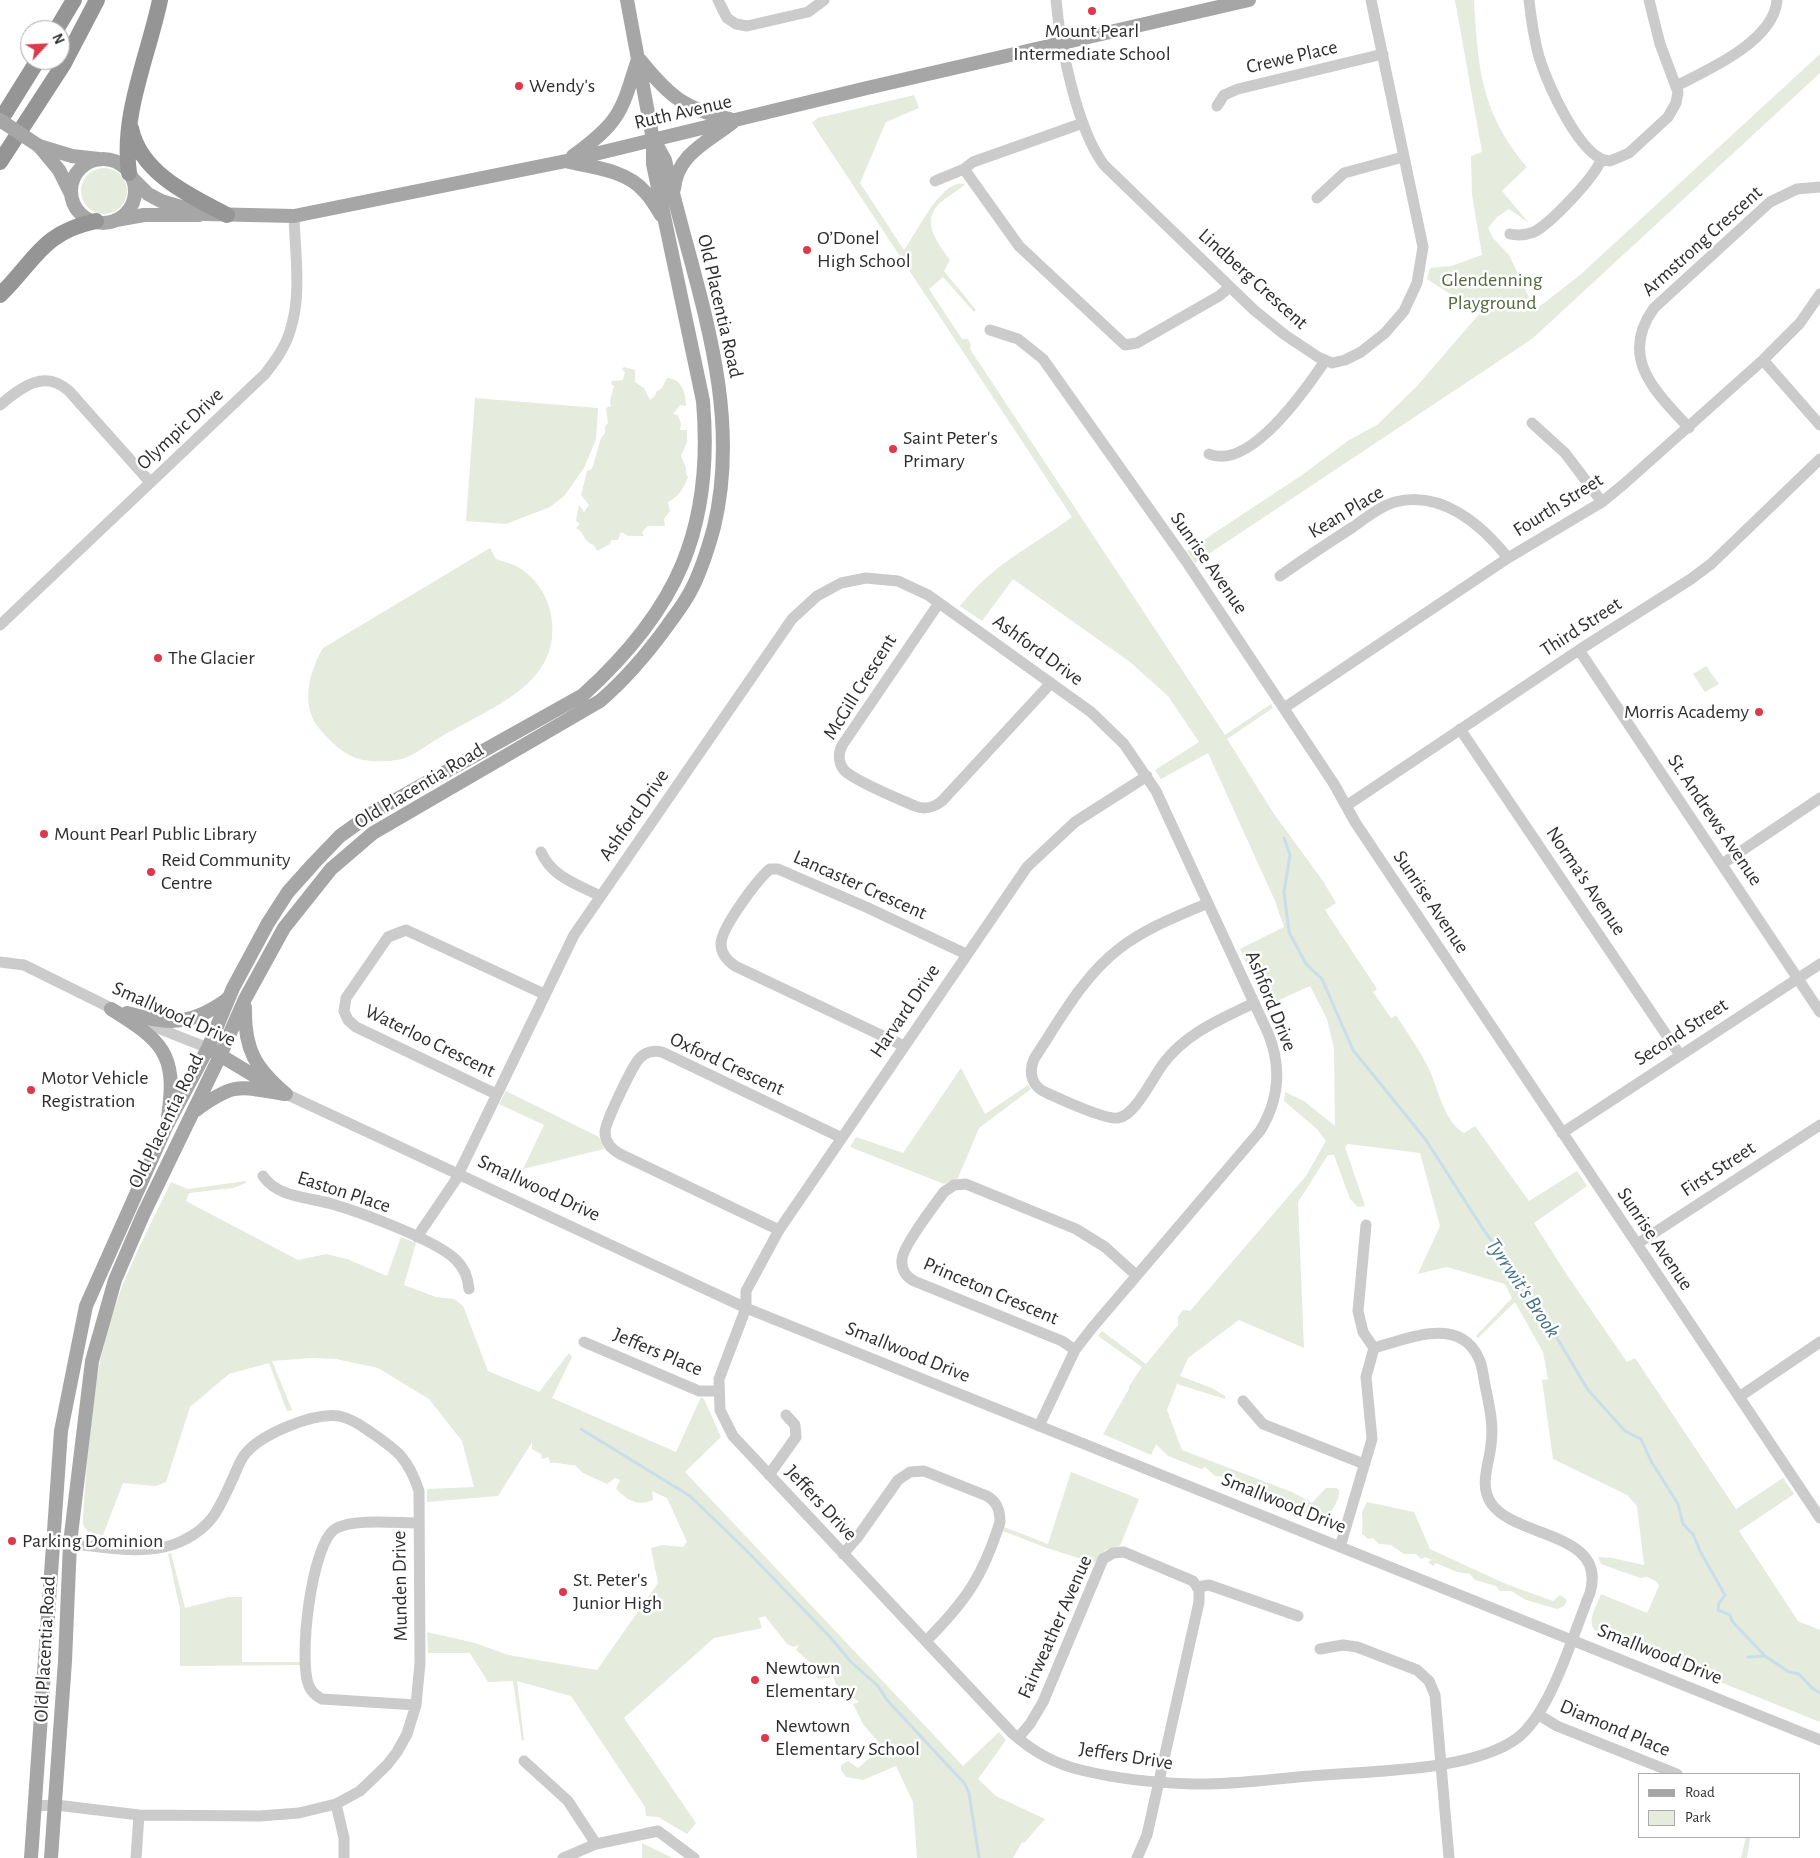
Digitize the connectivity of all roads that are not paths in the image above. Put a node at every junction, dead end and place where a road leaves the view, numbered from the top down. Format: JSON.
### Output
{"nodes":[{"id":1,"x":74,"y":0,"type":"edge"},
{"id":2,"x":98,"y":0,"type":"edge"},
{"id":3,"x":160,"y":0,"type":"edge"},
{"id":4,"x":627,"y":0,"type":"edge"},
{"id":5,"x":718,"y":0,"type":"edge"},
{"id":6,"x":824,"y":0,"type":"edge"},
{"id":7,"x":1056,"y":0,"type":"edge"},
{"id":8,"x":1248,"y":0,"type":"edge"},
{"id":9,"x":1371,"y":0,"type":"edge"},
{"id":10,"x":1529,"y":0,"type":"edge"},
{"id":11,"x":1649,"y":0,"type":"edge"},
{"id":12,"x":1777,"y":0,"type":"edge"},
{"id":13,"x":62,"y":20,"type":"edge"},
{"id":14,"x":1062,"y":42,"type":"junction"},
{"id":15,"x":1383,"y":54,"type":"junction"},
{"id":16,"x":638,"y":58,"type":"junction"},
{"id":17,"x":32,"y":70,"type":"edge"},
{"id":18,"x":1676,"y":86,"type":"junction"},
{"id":19,"x":1217,"y":106,"type":"dead end"},
{"id":20,"x":736,"y":120,"type":"junction"},
{"id":21,"x":0,"y":121,"type":"edge"},
{"id":22,"x":129,"y":121,"type":"junction"},
{"id":23,"x":1083,"y":123,"type":"junction"},
{"id":24,"x":653,"y":140,"type":"junction"},
{"id":25,"x":39,"y":146,"type":"junction"},
{"id":26,"x":1403,"y":157,"type":"junction"},
{"id":27,"x":104,"y":159,"type":"junction"},
{"id":28,"x":1601,"y":160,"type":"junction"},
{"id":29,"x":566,"y":161,"type":"junction"},
{"id":30,"x":0,"y":162,"type":"edge"},
{"id":31,"x":964,"y":169,"type":"junction"},
{"id":32,"x":131,"y":176,"type":"junction"},
{"id":33,"x":935,"y":181,"type":"dead end"},
{"id":34,"x":1820,"y":187,"type":"edge"},
{"id":35,"x":71,"y":194,"type":"junction"},
{"id":36,"x":1317,"y":198,"type":"dead end"},
{"id":37,"x":675,"y":203,"type":"junction"},
{"id":38,"x":205,"y":214,"type":"junction"},
{"id":39,"x":227,"y":216,"type":"junction"},
{"id":40,"x":294,"y":216,"type":"junction"},
{"id":41,"x":664,"y":219,"type":"junction"},
{"id":42,"x":114,"y":220,"type":"junction"},
{"id":43,"x":96,"y":221,"type":"junction"},
{"id":44,"x":1510,"y":234,"type":"dead end"},
{"id":45,"x":1230,"y":287,"type":"junction"},
{"id":46,"x":1820,"y":294,"type":"edge"},
{"id":47,"x":0,"y":296,"type":"edge"},
{"id":48,"x":990,"y":330,"type":"dead end"},
{"id":49,"x":1763,"y":360,"type":"junction"},
{"id":50,"x":1325,"y":362,"type":"junction"},
{"id":51,"x":0,"y":405,"type":"edge"},
{"id":52,"x":1532,"y":422,"type":"dead end"},
{"id":53,"x":1820,"y":425,"type":"edge"},
{"id":54,"x":1689,"y":428,"type":"junction"},
{"id":55,"x":1209,"y":454,"type":"dead end"},
{"id":56,"x":1820,"y":459,"type":"edge"},
{"id":57,"x":150,"y":482,"type":"junction"},
{"id":58,"x":1602,"y":502,"type":"junction"},
{"id":59,"x":1508,"y":558,"type":"junction"},
{"id":60,"x":1280,"y":576,"type":"dead end"},
{"id":61,"x":940,"y":603,"type":"junction"},
{"id":62,"x":0,"y":625,"type":"edge"},
{"id":63,"x":1579,"y":650,"type":"junction"},
{"id":64,"x":1051,"y":683,"type":"junction"},
{"id":65,"x":1284,"y":708,"type":"junction"},
{"id":66,"x":1460,"y":729,"type":"junction"},
{"id":67,"x":1147,"y":776,"type":"junction"},
{"id":68,"x":1820,"y":798,"type":"edge"},
{"id":69,"x":1346,"y":806,"type":"junction"},
{"id":70,"x":540,"y":852,"type":"dead end"},
{"id":71,"x":1722,"y":864,"type":"junction"},
{"id":72,"x":600,"y":896,"type":"junction"},
{"id":73,"x":1208,"y":903,"type":"junction"},
{"id":74,"x":966,"y":954,"type":"junction"},
{"id":75,"x":0,"y":962,"type":"edge"},
{"id":76,"x":1820,"y":964,"type":"edge"},
{"id":77,"x":1798,"y":978,"type":"junction"},
{"id":78,"x":233,"y":988,"type":"junction"},
{"id":79,"x":544,"y":994,"type":"junction"},
{"id":80,"x":245,"y":998,"type":"junction"},
{"id":81,"x":1254,"y":1003,"type":"junction"},
{"id":82,"x":111,"y":1008,"type":"junction"},
{"id":83,"x":1820,"y":1012,"type":"edge"},
{"id":84,"x":904,"y":1046,"type":"junction"},
{"id":85,"x":214,"y":1052,"type":"junction"},
{"id":86,"x":1680,"y":1055,"type":"junction"},
{"id":87,"x":286,"y":1094,"type":"junction"},
{"id":88,"x":496,"y":1094,"type":"junction"},
{"id":89,"x":193,"y":1112,"type":"junction"},
{"id":90,"x":1820,"y":1125,"type":"edge"},
{"id":91,"x":166,"y":1127,"type":"junction"},
{"id":92,"x":1562,"y":1133,"type":"junction"},
{"id":93,"x":842,"y":1138,"type":"junction"},
{"id":94,"x":459,"y":1173,"type":"junction"},
{"id":95,"x":263,"y":1176,"type":"dead end"},
{"id":96,"x":1366,"y":1225,"type":"dead end"},
{"id":97,"x":780,"y":1230,"type":"junction"},
{"id":98,"x":417,"y":1237,"type":"junction"},
{"id":99,"x":1637,"y":1244,"type":"junction"},
{"id":100,"x":1136,"y":1275,"type":"junction"},
{"id":101,"x":469,"y":1289,"type":"dead end"},
{"id":102,"x":746,"y":1308,"type":"junction"},
{"id":103,"x":584,"y":1342,"type":"dead end"},
{"id":104,"x":1820,"y":1342,"type":"edge"},
{"id":105,"x":1374,"y":1348,"type":"junction"},
{"id":106,"x":1076,"y":1350,"type":"junction"},
{"id":107,"x":718,"y":1391,"type":"junction"},
{"id":108,"x":1739,"y":1397,"type":"junction"},
{"id":109,"x":1243,"y":1401,"type":"dead end"},
{"id":110,"x":786,"y":1415,"type":"dead end"},
{"id":111,"x":1039,"y":1426,"type":"junction"},
{"id":112,"x":1364,"y":1464,"type":"junction"},
{"id":113,"x":769,"y":1476,"type":"junction"},
{"id":114,"x":1820,"y":1518,"type":"edge"},
{"id":115,"x":418,"y":1523,"type":"junction"},
{"id":116,"x":53,"y":1541,"type":"junction"},
{"id":117,"x":70,"y":1543,"type":"junction"},
{"id":118,"x":1340,"y":1547,"type":"junction"},
{"id":119,"x":843,"y":1554,"type":"junction"},
{"id":120,"x":1197,"y":1587,"type":"junction"},
{"id":121,"x":1298,"y":1616,"type":"dead end"},
{"id":122,"x":1571,"y":1639,"type":"junction"},
{"id":123,"x":926,"y":1641,"type":"junction"},
{"id":124,"x":1320,"y":1649,"type":"dead end"},
{"id":125,"x":416,"y":1704,"type":"junction"},
{"id":126,"x":1539,"y":1715,"type":"junction"},
{"id":127,"x":1018,"y":1738,"type":"junction"},
{"id":128,"x":1820,"y":1740,"type":"edge"},
{"id":129,"x":524,"y":1761,"type":"dead end"},
{"id":130,"x":1441,"y":1764,"type":"junction"},
{"id":131,"x":1674,"y":1773,"type":"edge"},
{"id":132,"x":1159,"y":1782,"type":"junction"},
{"id":133,"x":336,"y":1804,"type":"junction"},
{"id":134,"x":56,"y":1805,"type":"junction"},
{"id":135,"x":34,"y":1806,"type":"junction"},
{"id":136,"x":138,"y":1815,"type":"junction"},
{"id":137,"x":596,"y":1844,"type":"junction"},
{"id":138,"x":31,"y":1858,"type":"edge"},
{"id":139,"x":52,"y":1858,"type":"edge"},
{"id":140,"x":136,"y":1858,"type":"edge"},
{"id":141,"x":344,"y":1858,"type":"edge"},
{"id":142,"x":563,"y":1858,"type":"edge"},
{"id":143,"x":694,"y":1858,"type":"edge"},
{"id":144,"x":1137,"y":1858,"type":"edge"},
{"id":145,"x":1449,"y":1858,"type":"edge"}],
"edges":[{"from":1,"to":13,"type":"highway"},
{"from":2,"to":30,"type":"highway"},
{"from":3,"to":22,"type":"highway"},
{"from":4,"to":16,"type":"main road","name":"Old Placentia Road"},
{"from":5,"to":6,"type":"street"},
{"from":7,"to":14,"type":"street","name":"Lindberg Crescent"},
{"from":8,"to":14,"type":"main road","name":"Ruth Avenue"},
{"from":9,"to":15,"type":"street"},
{"from":10,"to":28,"type":"street"},
{"from":11,"to":18,"type":"street"},
{"from":12,"to":18,"type":"street"},
{"from":14,"to":20,"type":"main road","name":"Ruth Avenue"},
{"from":14,"to":23,"type":"street","name":"Lindberg Crescent"},
{"from":15,"to":19,"type":"street","name":"Crewe Place"},
{"from":15,"to":26,"type":"street"},
{"from":16,"to":20,"type":"main road"},
{"from":16,"to":24,"type":"main road","name":"Old Placentia Road"},
{"from":16,"to":29,"type":"main road"},
{"from":17,"to":21,"type":"highway"},
{"from":18,"to":28,"type":"street"},
{"from":20,"to":24,"type":"main road","name":"Ruth Avenue"},
{"from":20,"to":37,"type":"main road"},
{"from":21,"to":25,"type":"main road","bridge":true},
{"from":22,"to":32,"type":"highway"},
{"from":22,"to":39,"type":"highway"},
{"from":23,"to":31,"type":"street"},
{"from":23,"to":45,"type":"street","name":"Lindberg Crescent"},
{"from":24,"to":29,"type":"main road","name":"Ruth Avenue"},
{"from":24,"to":37,"type":"main road","name":"Old Placentia Road"},
{"from":24,"to":41,"type":"main road","name":"Old Placentia Road"},
{"from":25,"to":27,"type":"main road"},
{"from":25,"to":35,"type":"main road"},
{"from":26,"to":36,"type":"street"},
{"from":26,"to":50,"type":"street"},
{"from":27,"to":32,"type":"main road"},
{"from":27,"to":35,"type":"main road"},
{"from":28,"to":44,"type":"street"},
{"from":29,"to":40,"type":"main road","name":"Ruth Avenue"},
{"from":29,"to":41,"type":"main road"},
{"from":31,"to":33,"type":"street"},
{"from":31,"to":45,"type":"street"},
{"from":32,"to":38,"type":"main road","name":"Ruth Avenue"},
{"from":32,"to":42,"type":"main road"},
{"from":34,"to":54,"type":"street","name":"Armstrong Crescent"},
{"from":35,"to":43,"type":"main road"},
{"from":37,"to":80,"type":"main road","name":"Old Placentia Road"},
{"from":38,"to":39,"type":"main road","name":"Ruth Avenue"},
{"from":38,"to":42,"type":"main road"},
{"from":39,"to":40,"type":"main road","name":"Ruth Avenue"},
{"from":40,"to":57,"type":"street","name":"Olympic Drive"},
{"from":41,"to":78,"type":"main road","name":"Old Placentia Road"},
{"from":42,"to":43,"type":"main road"},
{"from":43,"to":47,"type":"highway"},
{"from":45,"to":50,"type":"street","name":"Lindberg Crescent"},
{"from":46,"to":49,"type":"street","name":"Fourth Street"},
{"from":48,"to":65,"type":"street","name":"Sunrise Avenue"},
{"from":49,"to":53,"type":"street"},
{"from":49,"to":54,"type":"street","name":"Fourth Street"},
{"from":50,"to":55,"type":"street"},
{"from":51,"to":57,"type":"street"},
{"from":52,"to":58,"type":"street"},
{"from":54,"to":58,"type":"street","name":"Fourth Street"},
{"from":56,"to":63,"type":"street","name":"Third Street"},
{"from":57,"to":62,"type":"street","name":"Olympic Drive"},
{"from":58,"to":59,"type":"street","name":"Fourth Street"},
{"from":59,"to":60,"type":"street","name":"Kean Place"},
{"from":59,"to":65,"type":"street","name":"Fourth Street"},
{"from":61,"to":64,"type":"street","name":"Ashford Drive"},
{"from":61,"to":64,"type":"street","name":"McGill Crescent"},
{"from":61,"to":72,"type":"street","name":"Ashford Drive"},
{"from":63,"to":66,"type":"street","name":"Third Street"},
{"from":63,"to":71,"type":"street","name":"St. Andrews Avenue"},
{"from":64,"to":67,"type":"street","name":"Ashford Drive"},
{"from":65,"to":69,"type":"street","name":"Sunrise Avenue"},
{"from":66,"to":69,"type":"street","name":"Third Street"},
{"from":66,"to":86,"type":"street","name":"Norma's Avenue"},
{"from":67,"to":73,"type":"street","name":"Ashford Drive"},
{"from":67,"to":74,"type":"street","name":"Harvard Drive"},
{"from":68,"to":71,"type":"street"},
{"from":69,"to":92,"type":"street","name":"Sunrise Avenue"},
{"from":70,"to":72,"type":"street"},
{"from":71,"to":77,"type":"street","name":"St. Andrews Avenue"},
{"from":72,"to":79,"type":"street","name":"Ashford Drive"},
{"from":73,"to":81,"type":"street","name":"Ashford Drive"},
{"from":73,"to":81,"type":"street"},
{"from":74,"to":84,"type":"street","name":"Harvard Drive"},
{"from":74,"to":84,"type":"street","name":"Lancaster Crescent"},
{"from":75,"to":82,"type":"street","name":"Smallwood Drive"},
{"from":76,"to":77,"type":"street","name":"Second Street"},
{"from":77,"to":83,"type":"street","name":"St. Andrews Avenue"},
{"from":77,"to":86,"type":"street","name":"Second Street"},
{"from":78,"to":82,"type":"main road"},
{"from":78,"to":85,"type":"main road","name":"Old Placentia Road"},
{"from":79,"to":88,"type":"street","name":"Ashford Drive"},
{"from":79,"to":88,"type":"street","name":"Waterloo Crescent"},
{"from":80,"to":85,"type":"main road","name":"Old Placentia Road"},
{"from":80,"to":87,"type":"main road"},
{"from":81,"to":100,"type":"street","name":"Ashford Drive"},
{"from":82,"to":85,"type":"street","name":"Smallwood Drive"},
{"from":82,"to":91,"type":"main road"},
{"from":84,"to":93,"type":"street","name":"Harvard Drive"},
{"from":85,"to":87,"type":"main road","name":"Smallwood Drive"},
{"from":85,"to":89,"type":"main road","name":"Old Placentia Road"},
{"from":85,"to":91,"type":"main road","name":"Old Placentia Road"},
{"from":86,"to":92,"type":"street","name":"Second Street"},
{"from":87,"to":89,"type":"main road"},
{"from":87,"to":94,"type":"street","name":"Smallwood Drive"},
{"from":88,"to":94,"type":"street","name":"Ashford Drive"},
{"from":89,"to":117,"type":"main road","name":"Old Placentia Road"},
{"from":90,"to":99,"type":"street","name":"First Street"},
{"from":91,"to":116,"type":"main road","name":"Old Placentia Road"},
{"from":92,"to":99,"type":"street","name":"Sunrise Avenue"},
{"from":93,"to":97,"type":"street","name":"Harvard Drive"},
{"from":93,"to":97,"type":"street","name":"Oxford Crescent"},
{"from":94,"to":98,"type":"street"},
{"from":94,"to":102,"type":"street","name":"Smallwood Drive"},
{"from":95,"to":98,"type":"street","name":"Easton Place"},
{"from":96,"to":105,"type":"street"},
{"from":97,"to":102,"type":"street","name":"Harvard Drive"},
{"from":98,"to":101,"type":"street","name":"Easton Place"},
{"from":99,"to":108,"type":"street","name":"Sunrise Avenue"},
{"from":100,"to":106,"type":"street","name":"Ashford Drive"},
{"from":100,"to":106,"type":"street","name":"Princeton Crescent"},
{"from":102,"to":107,"type":"street","name":"Jeffers Drive"},
{"from":102,"to":111,"type":"street","name":"Smallwood Drive"},
{"from":103,"to":107,"type":"street","name":"Jeffers Place"},
{"from":104,"to":108,"type":"street"},
{"from":105,"to":112,"type":"street"},
{"from":105,"to":122,"type":"street","name":"Jeffers Drive"},
{"from":106,"to":111,"type":"street","name":"Ashford Drive"},
{"from":107,"to":113,"type":"street","name":"Jeffers Drive"},
{"from":108,"to":114,"type":"street","name":"Sunrise Avenue"},
{"from":109,"to":112,"type":"street"},
{"from":110,"to":113,"type":"street"},
{"from":111,"to":118,"type":"street","name":"Smallwood Drive"},
{"from":112,"to":118,"type":"street"},
{"from":113,"to":119,"type":"street","name":"Jeffers Drive"},
{"from":115,"to":117,"type":"street","name":"Munden Drive"},
{"from":115,"to":125,"type":"street","name":"Munden Drive"},
{"from":115,"to":125,"type":"street"},
{"from":116,"to":117,"type":"street","name":"Munden Drive"},
{"from":116,"to":135,"type":"main road","name":"Old Placentia Road"},
{"from":117,"to":134,"type":"main road","name":"Old Placentia Road"},
{"from":118,"to":122,"type":"street","name":"Smallwood Drive"},
{"from":119,"to":123,"type":"street","name":"Jeffers Drive"},
{"from":119,"to":123,"type":"street"},
{"from":120,"to":121,"type":"street"},
{"from":120,"to":127,"type":"street","name":"Fairweather Avenue"},
{"from":120,"to":132,"type":"street"},
{"from":122,"to":126,"type":"street","name":"Jeffers Drive"},
{"from":122,"to":128,"type":"street","name":"Smallwood Drive"},
{"from":123,"to":127,"type":"street","name":"Jeffers Drive"},
{"from":124,"to":130,"type":"street"},
{"from":125,"to":133,"type":"street","name":"Munden Drive"},
{"from":126,"to":130,"type":"street","name":"Jeffers Drive"},
{"from":126,"to":131,"type":"street","name":"Diamond Place"},
{"from":127,"to":132,"type":"street","name":"Jeffers Drive"},
{"from":129,"to":137,"type":"street"},
{"from":130,"to":132,"type":"street","name":"Jeffers Drive"},
{"from":130,"to":145,"type":"street"},
{"from":132,"to":144,"type":"street"},
{"from":133,"to":136,"type":"street","name":"Munden Drive"},
{"from":133,"to":141,"type":"street"},
{"from":134,"to":135,"type":"street","name":"Munden Drive"},
{"from":134,"to":136,"type":"street","name":"Munden Drive"},
{"from":134,"to":139,"type":"main road","name":"Old Placentia Road"},
{"from":135,"to":138,"type":"main road","name":"Old Placentia Road"},
{"from":136,"to":140,"type":"street"},
{"from":137,"to":142,"type":"street"},
{"from":137,"to":143,"type":"street"}]}
